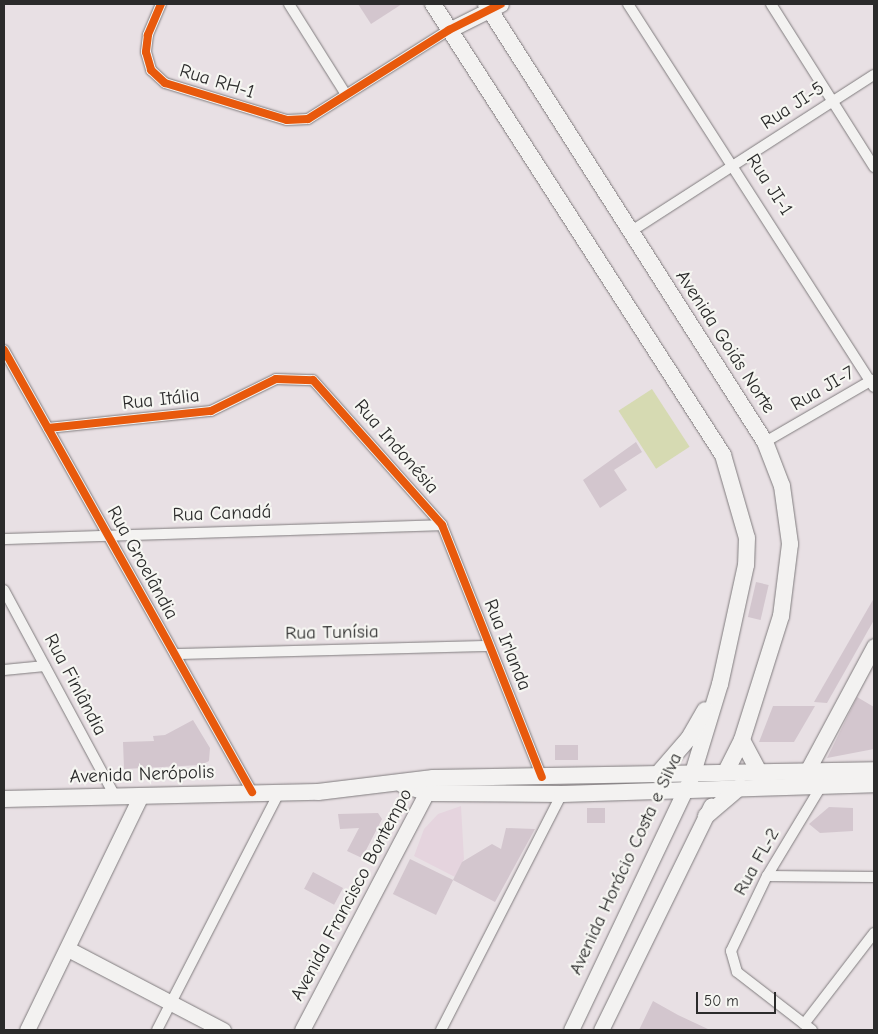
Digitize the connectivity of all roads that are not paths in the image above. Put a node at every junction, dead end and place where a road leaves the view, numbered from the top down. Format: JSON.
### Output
{"nodes":[{"id":1,"x":161,"y":4,"type":"edge"},
{"id":2,"x":290,"y":4,"type":"edge"},
{"id":3,"x":433,"y":4,"type":"edge"},
{"id":4,"x":628,"y":4,"type":"edge"},
{"id":5,"x":770,"y":4,"type":"edge"},
{"id":6,"x":492,"y":6,"type":"edge"},
{"id":7,"x":449,"y":30,"type":"junction"},
{"id":8,"x":874,"y":75,"type":"edge"},
{"id":9,"x":345,"y":93,"type":"junction"},
{"id":10,"x":833,"y":102,"type":"junction"},
{"id":11,"x":735,"y":164,"type":"junction"},
{"id":12,"x":874,"y":167,"type":"edge"},
{"id":13,"x":630,"y":232,"type":"junction"},
{"id":14,"x":4,"y":350,"type":"edge"},
{"id":15,"x":873,"y":384,"type":"edge"},
{"id":16,"x":326,"y":391,"type":"joint"},
{"id":17,"x":48,"y":428,"type":"junction"},
{"id":18,"x":765,"y":442,"type":"junction"},
{"id":19,"x":442,"y":525,"type":"junction"},
{"id":20,"x":108,"y":536,"type":"junction"},
{"id":21,"x":4,"y":539,"type":"edge"},
{"id":22,"x":4,"y":590,"type":"edge"},
{"id":23,"x":489,"y":646,"type":"junction"},
{"id":24,"x":874,"y":646,"type":"edge"},
{"id":25,"x":175,"y":654,"type":"junction"},
{"id":26,"x":45,"y":666,"type":"junction"},
{"id":27,"x":4,"y":670,"type":"edge"},
{"id":28,"x":720,"y":684,"type":"junction"},
{"id":29,"x":742,"y":740,"type":"junction"},
{"id":30,"x":758,"y":770,"type":"junction"},
{"id":31,"x":874,"y":770,"type":"edge"},
{"id":32,"x":726,"y":772,"type":"junction"},
{"id":33,"x":692,"y":773,"type":"junction"},
{"id":34,"x":806,"y":773,"type":"junction"},
{"id":35,"x":657,"y":775,"type":"junction"},
{"id":36,"x":542,"y":777,"type":"junction"},
{"id":37,"x":822,"y":784,"type":"junction"},
{"id":38,"x":874,"y":784,"type":"edge"},
{"id":39,"x":431,"y":786,"type":"junction"},
{"id":40,"x":740,"y":787,"type":"junction"},
{"id":41,"x":718,"y":789,"type":"junction"},
{"id":42,"x":685,"y":790,"type":"junction"},
{"id":43,"x":280,"y":791,"type":"junction"},
{"id":44,"x":252,"y":792,"type":"junction"},
{"id":45,"x":562,"y":794,"type":"junction"},
{"id":46,"x":141,"y":795,"type":"junction"},
{"id":47,"x":115,"y":796,"type":"junction"},
{"id":48,"x":4,"y":799,"type":"edge"},
{"id":49,"x":706,"y":816,"type":"junction"},
{"id":50,"x":767,"y":876,"type":"junction"},
{"id":51,"x":874,"y":877,"type":"edge"},
{"id":52,"x":874,"y":933,"type":"edge"},
{"id":53,"x":68,"y":949,"type":"junction"},
{"id":54,"x":172,"y":1003,"type":"junction"},
{"id":55,"x":808,"y":1027,"type":"edge"},
{"id":56,"x":27,"y":1030,"type":"edge"},
{"id":57,"x":158,"y":1030,"type":"edge"},
{"id":58,"x":223,"y":1030,"type":"edge"},
{"id":59,"x":302,"y":1030,"type":"edge"},
{"id":60,"x":441,"y":1030,"type":"edge"},
{"id":61,"x":571,"y":1030,"type":"edge"},
{"id":62,"x":602,"y":1030,"type":"edge"}],
"edges":[{"from":1,"to":9,"type":"street","name":"Rua RH-1"},
{"from":2,"to":9,"type":"street"},
{"from":3,"to":7,"type":"main road"},
{"from":4,"to":11,"type":"street","name":"Rua JI-1"},
{"from":5,"to":10,"type":"street"},
{"from":6,"to":7,"type":"street"},
{"from":6,"to":13,"type":"main road","name":"Avenida Goiás Norte"},
{"from":7,"to":9,"type":"street"},
{"from":7,"to":28,"type":"main road"},
{"from":8,"to":10,"type":"street","name":"Rua JI-5"},
{"from":10,"to":11,"type":"street","name":"Rua JI-5"},
{"from":10,"to":12,"type":"street"},
{"from":11,"to":13,"type":"street","name":"Rua JI-5"},
{"from":11,"to":15,"type":"street","name":"Rua JI-1"},
{"from":13,"to":18,"type":"main road","name":"Avenida Goiás Norte"},
{"from":14,"to":17,"type":"street","name":"Rua Groelândia"},
{"from":15,"to":18,"type":"street","name":"Rua JI-7"},
{"from":16,"to":17,"type":"street","name":"Rua Itália"},
{"from":16,"to":19,"type":"street","name":"Rua Indonésia"},
{"from":17,"to":20,"type":"street","name":"Rua Groelândia"},
{"from":18,"to":29,"type":"main road","name":"Avenida Goiás Norte"},
{"from":19,"to":20,"type":"street","name":"Rua Canadá"},
{"from":19,"to":23,"type":"street","name":"Rua Irlanda"},
{"from":20,"to":21,"type":"street","name":"Rua Canadá"},
{"from":20,"to":25,"type":"street","name":"Rua Groelândia"},
{"from":22,"to":26,"type":"street","name":"Rua Finlândia"},
{"from":23,"to":25,"type":"street","name":"Rua Tunísia"},
{"from":23,"to":36,"type":"street","name":"Rua Irlanda"},
{"from":24,"to":34,"type":"street"},
{"from":25,"to":44,"type":"street","name":"Rua Groelândia"},
{"from":26,"to":27,"type":"street"},
{"from":26,"to":47,"type":"street","name":"Rua Finlândia"},
{"from":28,"to":33,"type":"main road","name":"Avenida Horácio Costa e Silva"},
{"from":28,"to":35,"type":"main road"},
{"from":29,"to":30,"type":"main road"},
{"from":29,"to":32,"type":"main road"},
{"from":30,"to":32,"type":"main road","name":"Avenida Nerópolis"},
{"from":30,"to":34,"type":"main road","name":"Avenida Nerópolis"},
{"from":31,"to":34,"type":"main road","name":"Avenida Nerópolis"},
{"from":32,"to":33,"type":"main road","name":"Avenida Nerópolis"},
{"from":32,"to":41,"type":"street"},
{"from":33,"to":35,"type":"main road","name":"Avenida Nerópolis"},
{"from":33,"to":42,"type":"street","name":"Avenida Horácio Costa e Silva"},
{"from":35,"to":36,"type":"main road","name":"Avenida Nerópolis"},
{"from":36,"to":39,"type":"main road","name":"Avenida Nerópolis"},
{"from":37,"to":38,"type":"main road","name":"Avenida Nerópolis"},
{"from":37,"to":40,"type":"main road","name":"Avenida Nerópolis"},
{"from":37,"to":50,"type":"street","name":"Rua FL-2"},
{"from":39,"to":43,"type":"main road","name":"Avenida Nerópolis"},
{"from":39,"to":45,"type":"main road","name":"Avenida Nerópolis"},
{"from":39,"to":59,"type":"street","name":"Avenida Francisco Bontempo"},
{"from":40,"to":41,"type":"main road","name":"Avenida Nerópolis"},
{"from":40,"to":49,"type":"main road"},
{"from":41,"to":42,"type":"main road","name":"Avenida Nerópolis"},
{"from":41,"to":49,"type":"street"},
{"from":42,"to":45,"type":"main road","name":"Avenida Nerópolis"},
{"from":42,"to":61,"type":"street","name":"Avenida Horácio Costa e Silva"},
{"from":43,"to":44,"type":"main road","name":"Avenida Nerópolis"},
{"from":43,"to":54,"type":"street"},
{"from":44,"to":46,"type":"main road","name":"Avenida Nerópolis"},
{"from":45,"to":60,"type":"street"},
{"from":46,"to":47,"type":"main road","name":"Avenida Nerópolis"},
{"from":46,"to":53,"type":"street"},
{"from":47,"to":48,"type":"main road","name":"Avenida Nerópolis"},
{"from":49,"to":62,"type":"street"},
{"from":50,"to":51,"type":"street"},
{"from":50,"to":55,"type":"street","name":"Rua FL-2"},
{"from":52,"to":55,"type":"street"},
{"from":53,"to":54,"type":"street"},
{"from":53,"to":56,"type":"street"},
{"from":54,"to":57,"type":"street"},
{"from":54,"to":58,"type":"street"}]}
